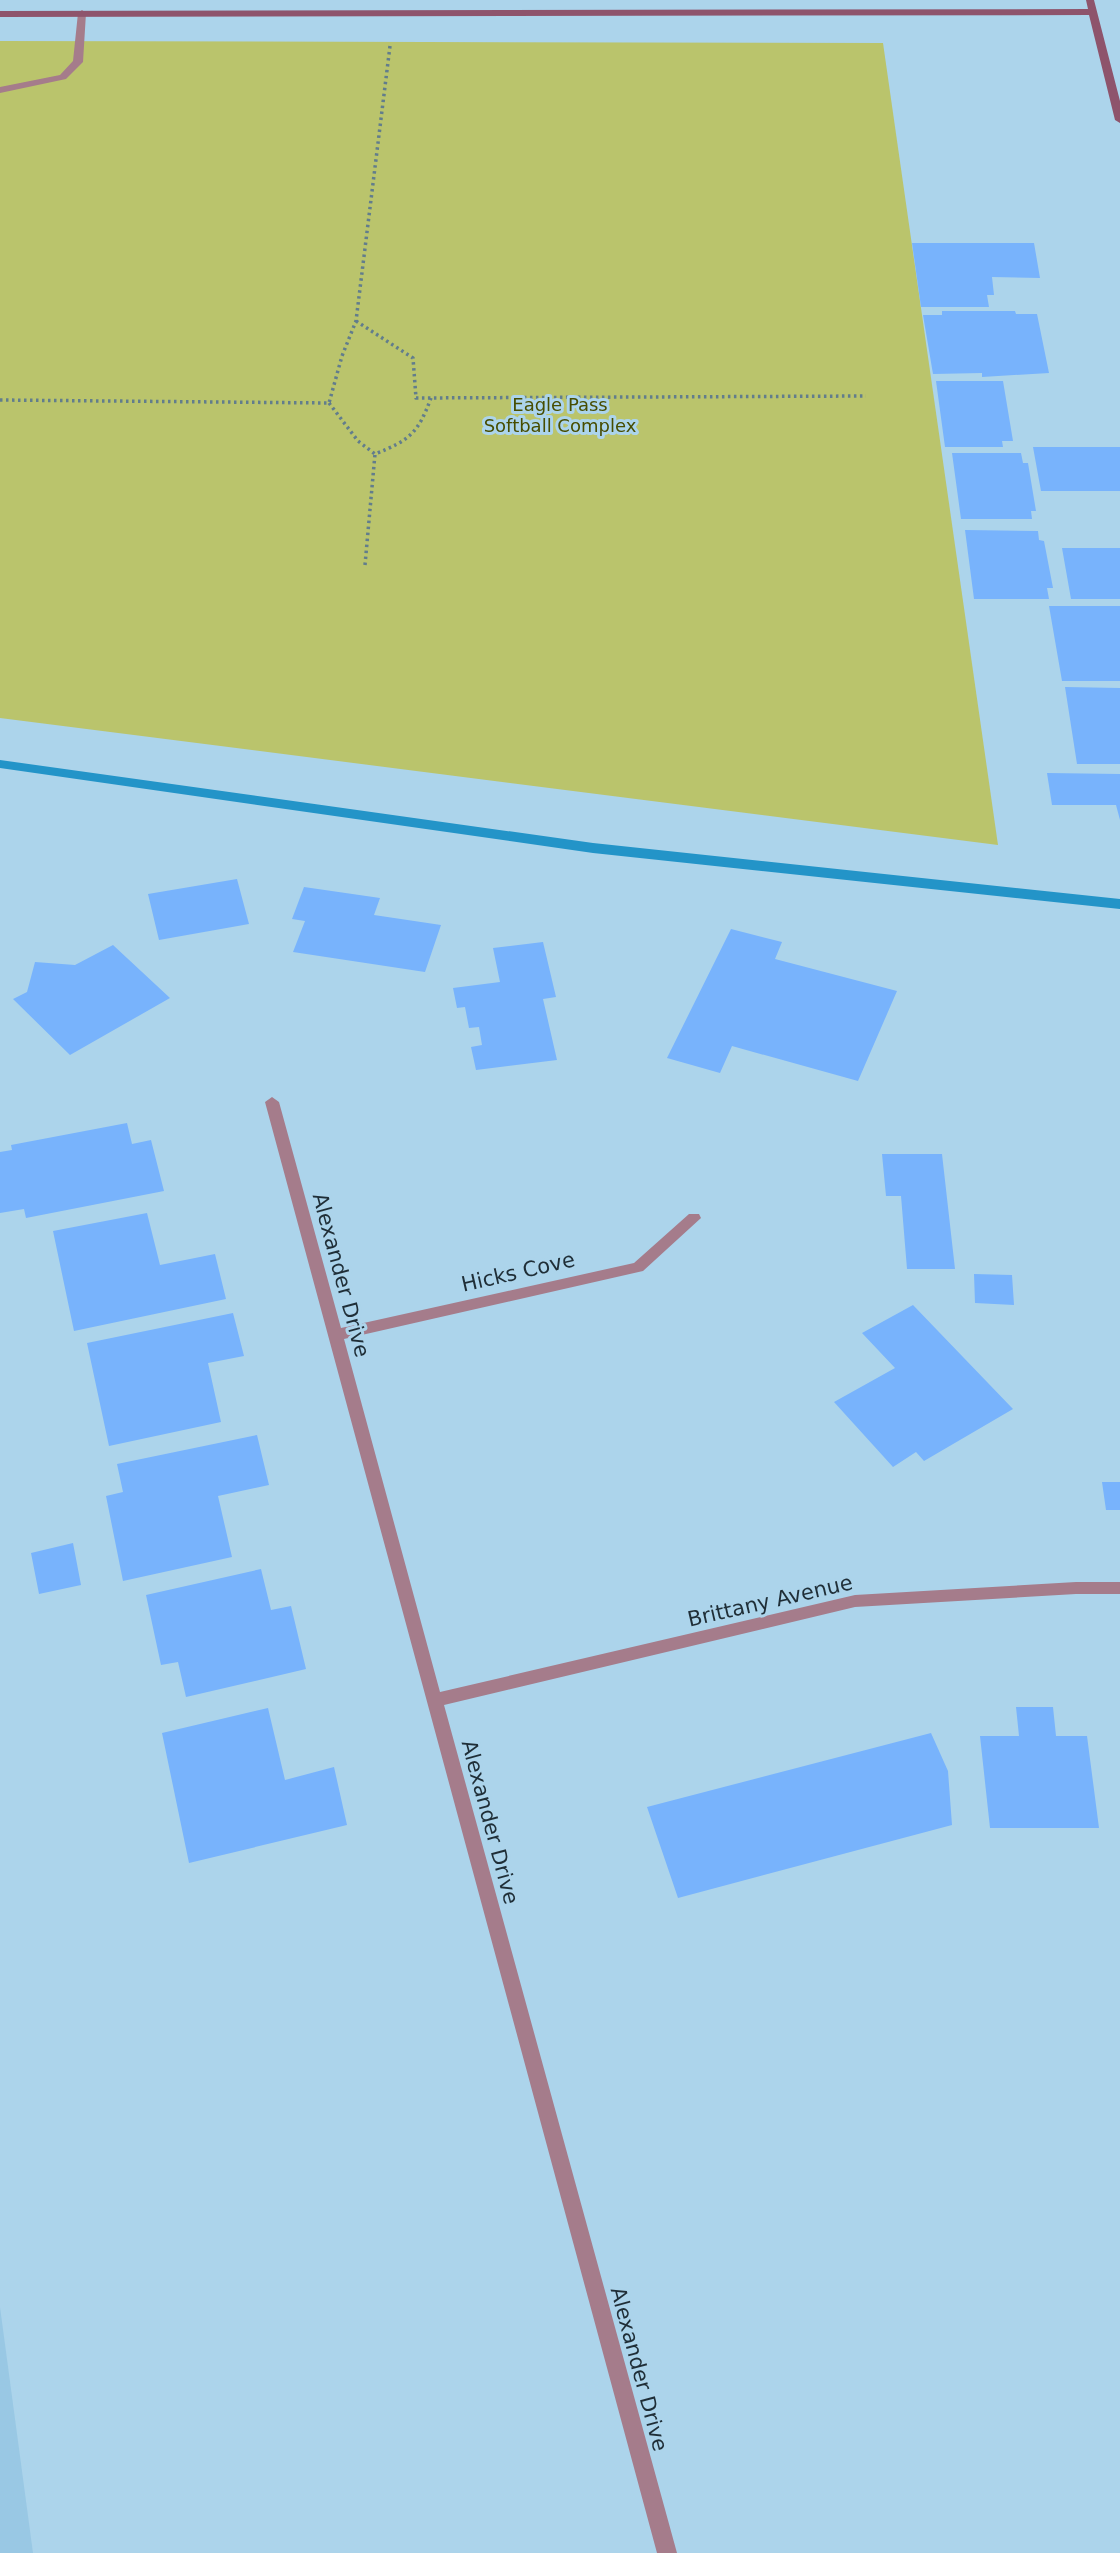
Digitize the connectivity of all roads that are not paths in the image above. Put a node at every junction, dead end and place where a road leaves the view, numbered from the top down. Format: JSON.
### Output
{"nodes":[{"id":1,"x":1090,"y":0,"type":"edge"},
{"id":2,"x":1093,"y":12,"type":"junction"},
{"id":3,"x":82,"y":13,"type":"junction"},
{"id":4,"x":0,"y":14,"type":"edge"},
{"id":5,"x":0,"y":90,"type":"edge"},
{"id":6,"x":1120,"y":120,"type":"edge"},
{"id":7,"x":272,"y":1101,"type":"dead end"},
{"id":8,"x":694,"y":1218,"type":"dead end"},
{"id":9,"x":335,"y":1335,"type":"junction"},
{"id":10,"x":1120,"y":1588,"type":"edge"},
{"id":11,"x":435,"y":1700,"type":"junction"},
{"id":12,"x":667,"y":2553,"type":"edge"}],
"edges":[{"from":1,"to":2,"type":"street"},
{"from":2,"to":3,"type":"street"},
{"from":2,"to":6,"type":"street"},
{"from":3,"to":4,"type":"street"},
{"from":3,"to":5,"type":"street"},
{"from":7,"to":9,"type":"street","name":"Alexander Drive"},
{"from":8,"to":9,"type":"street","name":"Hicks Cove"},
{"from":9,"to":11,"type":"street","name":"Alexander Drive"},
{"from":10,"to":11,"type":"street","name":"Brittany Avenue"},
{"from":11,"to":12,"type":"street","name":"Alexander Drive"}]}
